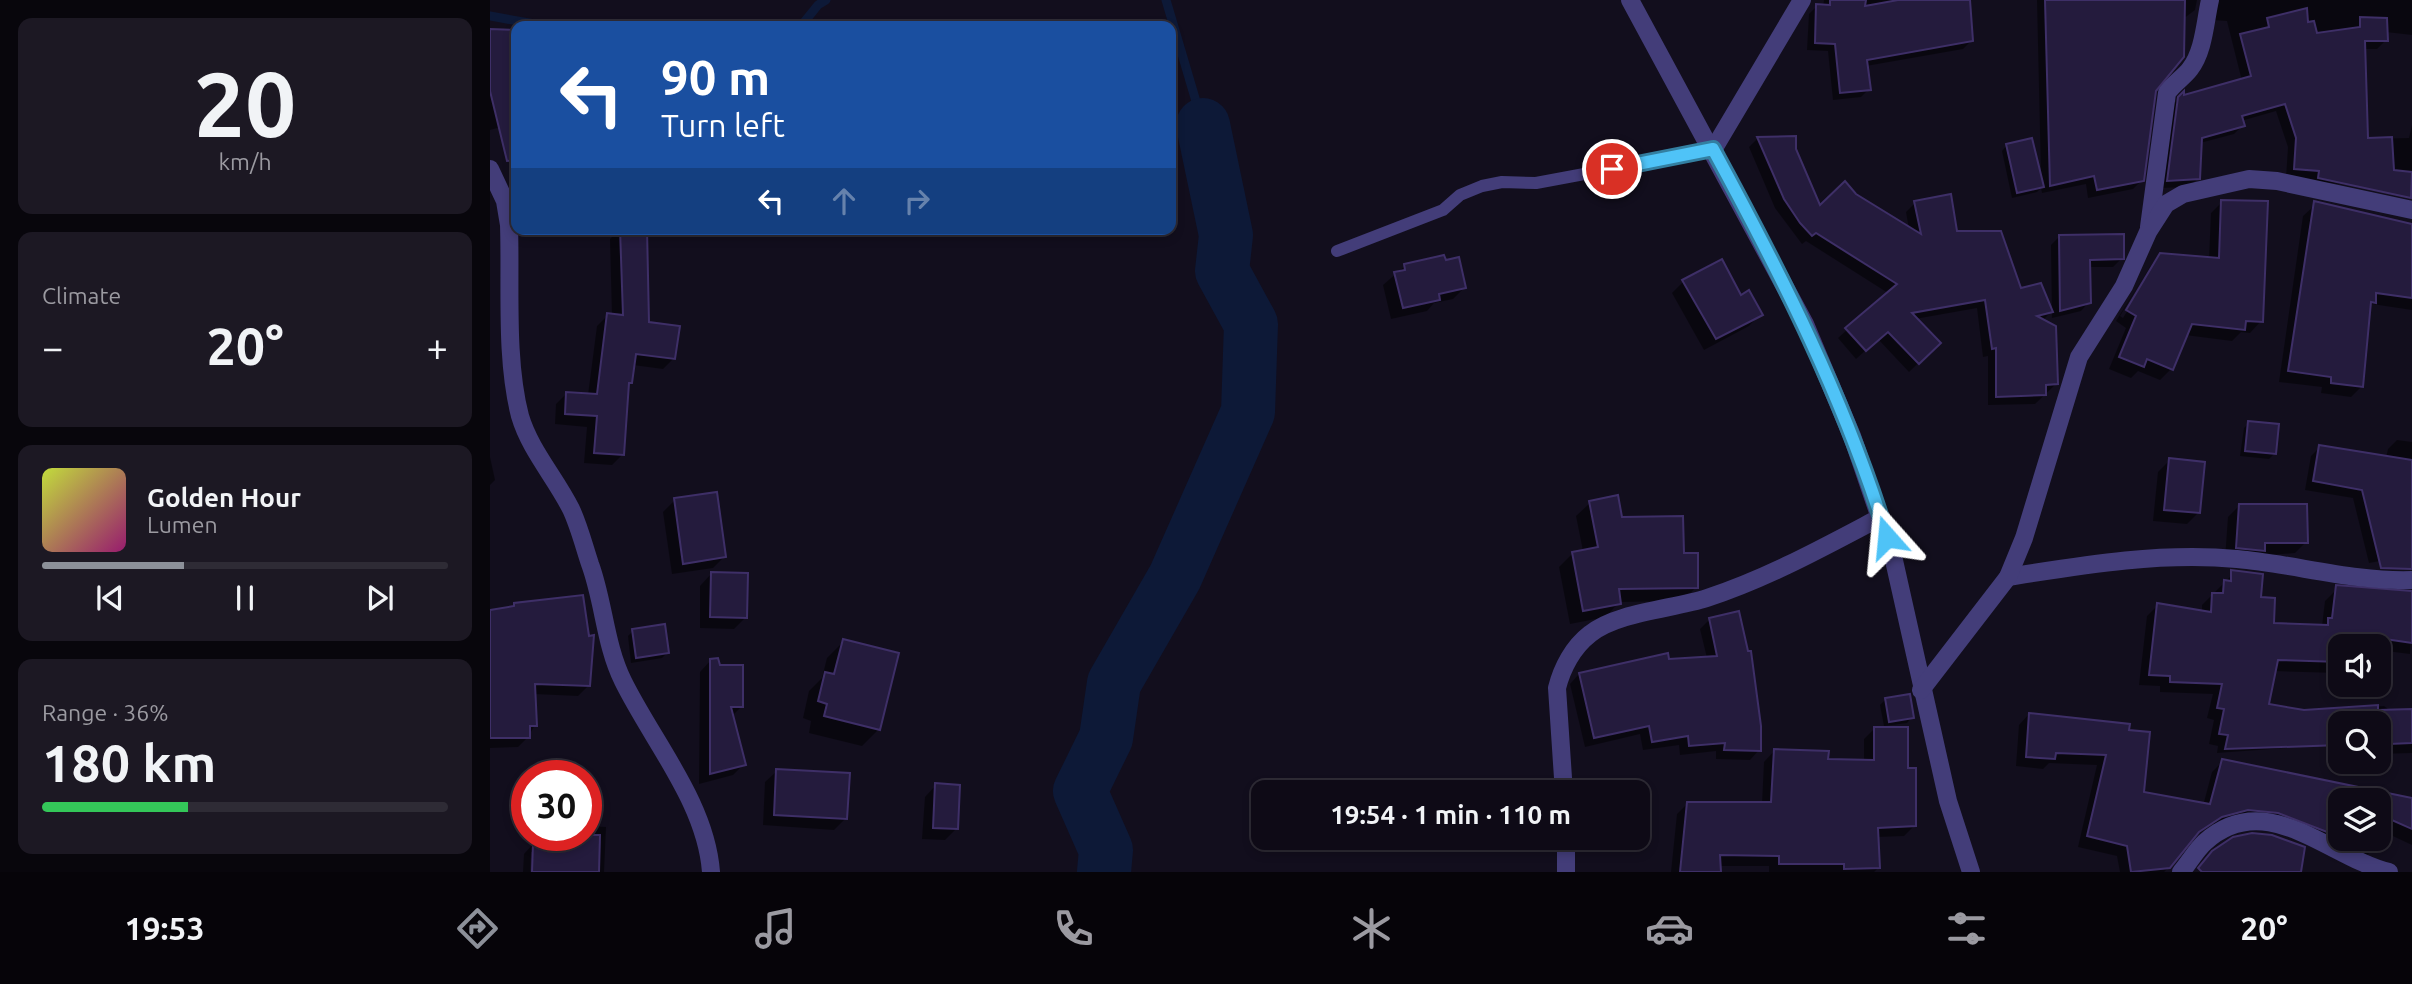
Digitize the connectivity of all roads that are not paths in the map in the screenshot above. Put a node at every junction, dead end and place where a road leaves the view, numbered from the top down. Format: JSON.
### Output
{"nodes":[{"id":1,"x":1630,"y":0,"type":"edge"},
{"id":2,"x":1802,"y":0,"type":"edge"},
{"id":3,"x":2210,"y":0,"type":"edge"},
{"id":4,"x":1713,"y":149,"type":"junction"},
{"id":5,"x":490,"y":169,"type":"edge"},
{"id":6,"x":2412,"y":210,"type":"edge"},
{"id":7,"x":2148,"y":232,"type":"junction"},
{"id":8,"x":1337,"y":251,"type":"dead end"},
{"id":9,"x":1881,"y":517,"type":"junction"},
{"id":10,"x":2008,"y":577,"type":"junction"},
{"id":11,"x":2412,"y":580,"type":"edge"},
{"id":12,"x":1921,"y":690,"type":"junction"},
{"id":13,"x":1563,"y":780,"type":"edge"},
{"id":14,"x":1566,"y":850,"type":"edge"},
{"id":15,"x":711,"y":872,"type":"edge"},
{"id":16,"x":1566,"y":872,"type":"edge"},
{"id":17,"x":1970,"y":872,"type":"edge"},
{"id":18,"x":2181,"y":872,"type":"edge"},
{"id":19,"x":2389,"y":872,"type":"edge"}],
"edges":[{"from":1,"to":4,"type":"street"},
{"from":2,"to":4,"type":"street"},
{"from":3,"to":7,"type":"street"},
{"from":4,"to":8,"type":"lane"},
{"from":4,"to":9,"type":"street"},
{"from":5,"to":15,"type":"street"},
{"from":6,"to":7,"type":"street"},
{"from":7,"to":10,"type":"street"},
{"from":9,"to":12,"type":"street"},
{"from":9,"to":13,"type":"street"},
{"from":10,"to":11,"type":"street"},
{"from":10,"to":12,"type":"street"},
{"from":12,"to":17,"type":"street"},
{"from":14,"to":16,"type":"street"},
{"from":18,"to":19,"type":"street"}]}
